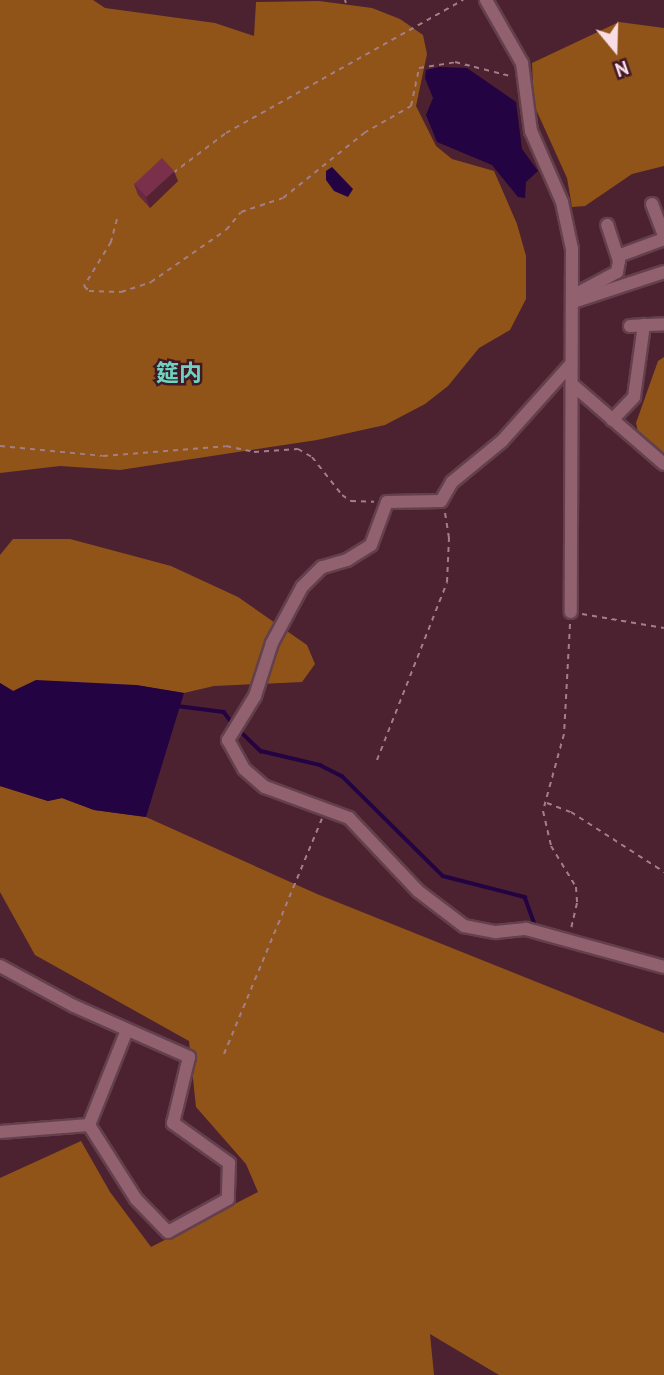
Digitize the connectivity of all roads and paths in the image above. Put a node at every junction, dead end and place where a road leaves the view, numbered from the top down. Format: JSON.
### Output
{"nodes":[{"id":1,"x":463,"y":0,"type":"edge"},
{"id":2,"x":486,"y":0,"type":"edge"},
{"id":3,"x":524,"y":71,"type":"junction"},
{"id":4,"x":170,"y":175,"type":"edge"},
{"id":5,"x":652,"y":204,"type":"dead end"},
{"id":6,"x":117,"y":219,"type":"dead end"},
{"id":7,"x":607,"y":225,"type":"dead end"},
{"id":8,"x":664,"y":237,"type":"edge"},
{"id":9,"x":618,"y":256,"type":"junction"},
{"id":10,"x":664,"y":272,"type":"edge"},
{"id":11,"x":574,"y":298,"type":"junction"},
{"id":12,"x":664,"y":324,"type":"edge"},
{"id":13,"x":644,"y":325,"type":"junction"},
{"id":14,"x":630,"y":326,"type":"dead end"},
{"id":15,"x":570,"y":364,"type":"junction"},
{"id":16,"x":574,"y":386,"type":"junction"},
{"id":17,"x":612,"y":420,"type":"junction"},
{"id":18,"x":0,"y":446,"type":"edge"},
{"id":19,"x":664,"y":464,"type":"edge"},
{"id":20,"x":441,"y":501,"type":"junction"},
{"id":21,"x":387,"y":502,"type":"junction"},
{"id":22,"x":571,"y":612,"type":"junction"},
{"id":23,"x":664,"y":628,"type":"edge"},
{"id":24,"x":377,"y":760,"type":"dead end"},
{"id":25,"x":546,"y":802,"type":"junction"},
{"id":26,"x":326,"y":809,"type":"junction"},
{"id":27,"x":664,"y":872,"type":"edge"},
{"id":28,"x":568,"y":939,"type":"junction"},
{"id":29,"x":0,"y":966,"type":"edge"},
{"id":30,"x":664,"y":967,"type":"edge"},
{"id":31,"x":127,"y":1030,"type":"junction"},
{"id":32,"x":224,"y":1054,"type":"dead end"},
{"id":33,"x":89,"y":1125,"type":"junction"},
{"id":34,"x":0,"y":1132,"type":"edge"}],
"edges":[{"from":1,"to":4,"type":"path"},
{"from":2,"to":3,"type":"street"},
{"from":3,"to":6,"type":"path"},
{"from":3,"to":11,"type":"street"},
{"from":5,"to":8,"type":"street"},
{"from":7,"to":9,"type":"street"},
{"from":8,"to":9,"type":"street"},
{"from":9,"to":11,"type":"street"},
{"from":10,"to":11,"type":"street"},
{"from":11,"to":15,"type":"street"},
{"from":12,"to":13,"type":"street"},
{"from":13,"to":14,"type":"street"},
{"from":13,"to":17,"type":"street"},
{"from":15,"to":16,"type":"street"},
{"from":15,"to":20,"type":"street"},
{"from":16,"to":17,"type":"street"},
{"from":16,"to":22,"type":"street"},
{"from":17,"to":19,"type":"street"},
{"from":18,"to":21,"type":"path"},
{"from":20,"to":21,"type":"street"},
{"from":20,"to":24,"type":"path"},
{"from":21,"to":26,"type":"street"},
{"from":22,"to":23,"type":"path"},
{"from":22,"to":25,"type":"path"},
{"from":25,"to":27,"type":"path"},
{"from":25,"to":28,"type":"path"},
{"from":26,"to":28,"type":"street"},
{"from":26,"to":32,"type":"path"},
{"from":28,"to":30,"type":"street"},
{"from":29,"to":31,"type":"street"},
{"from":31,"to":33,"type":"street"},
{"from":31,"to":33,"type":"street"},
{"from":33,"to":34,"type":"street"}]}
